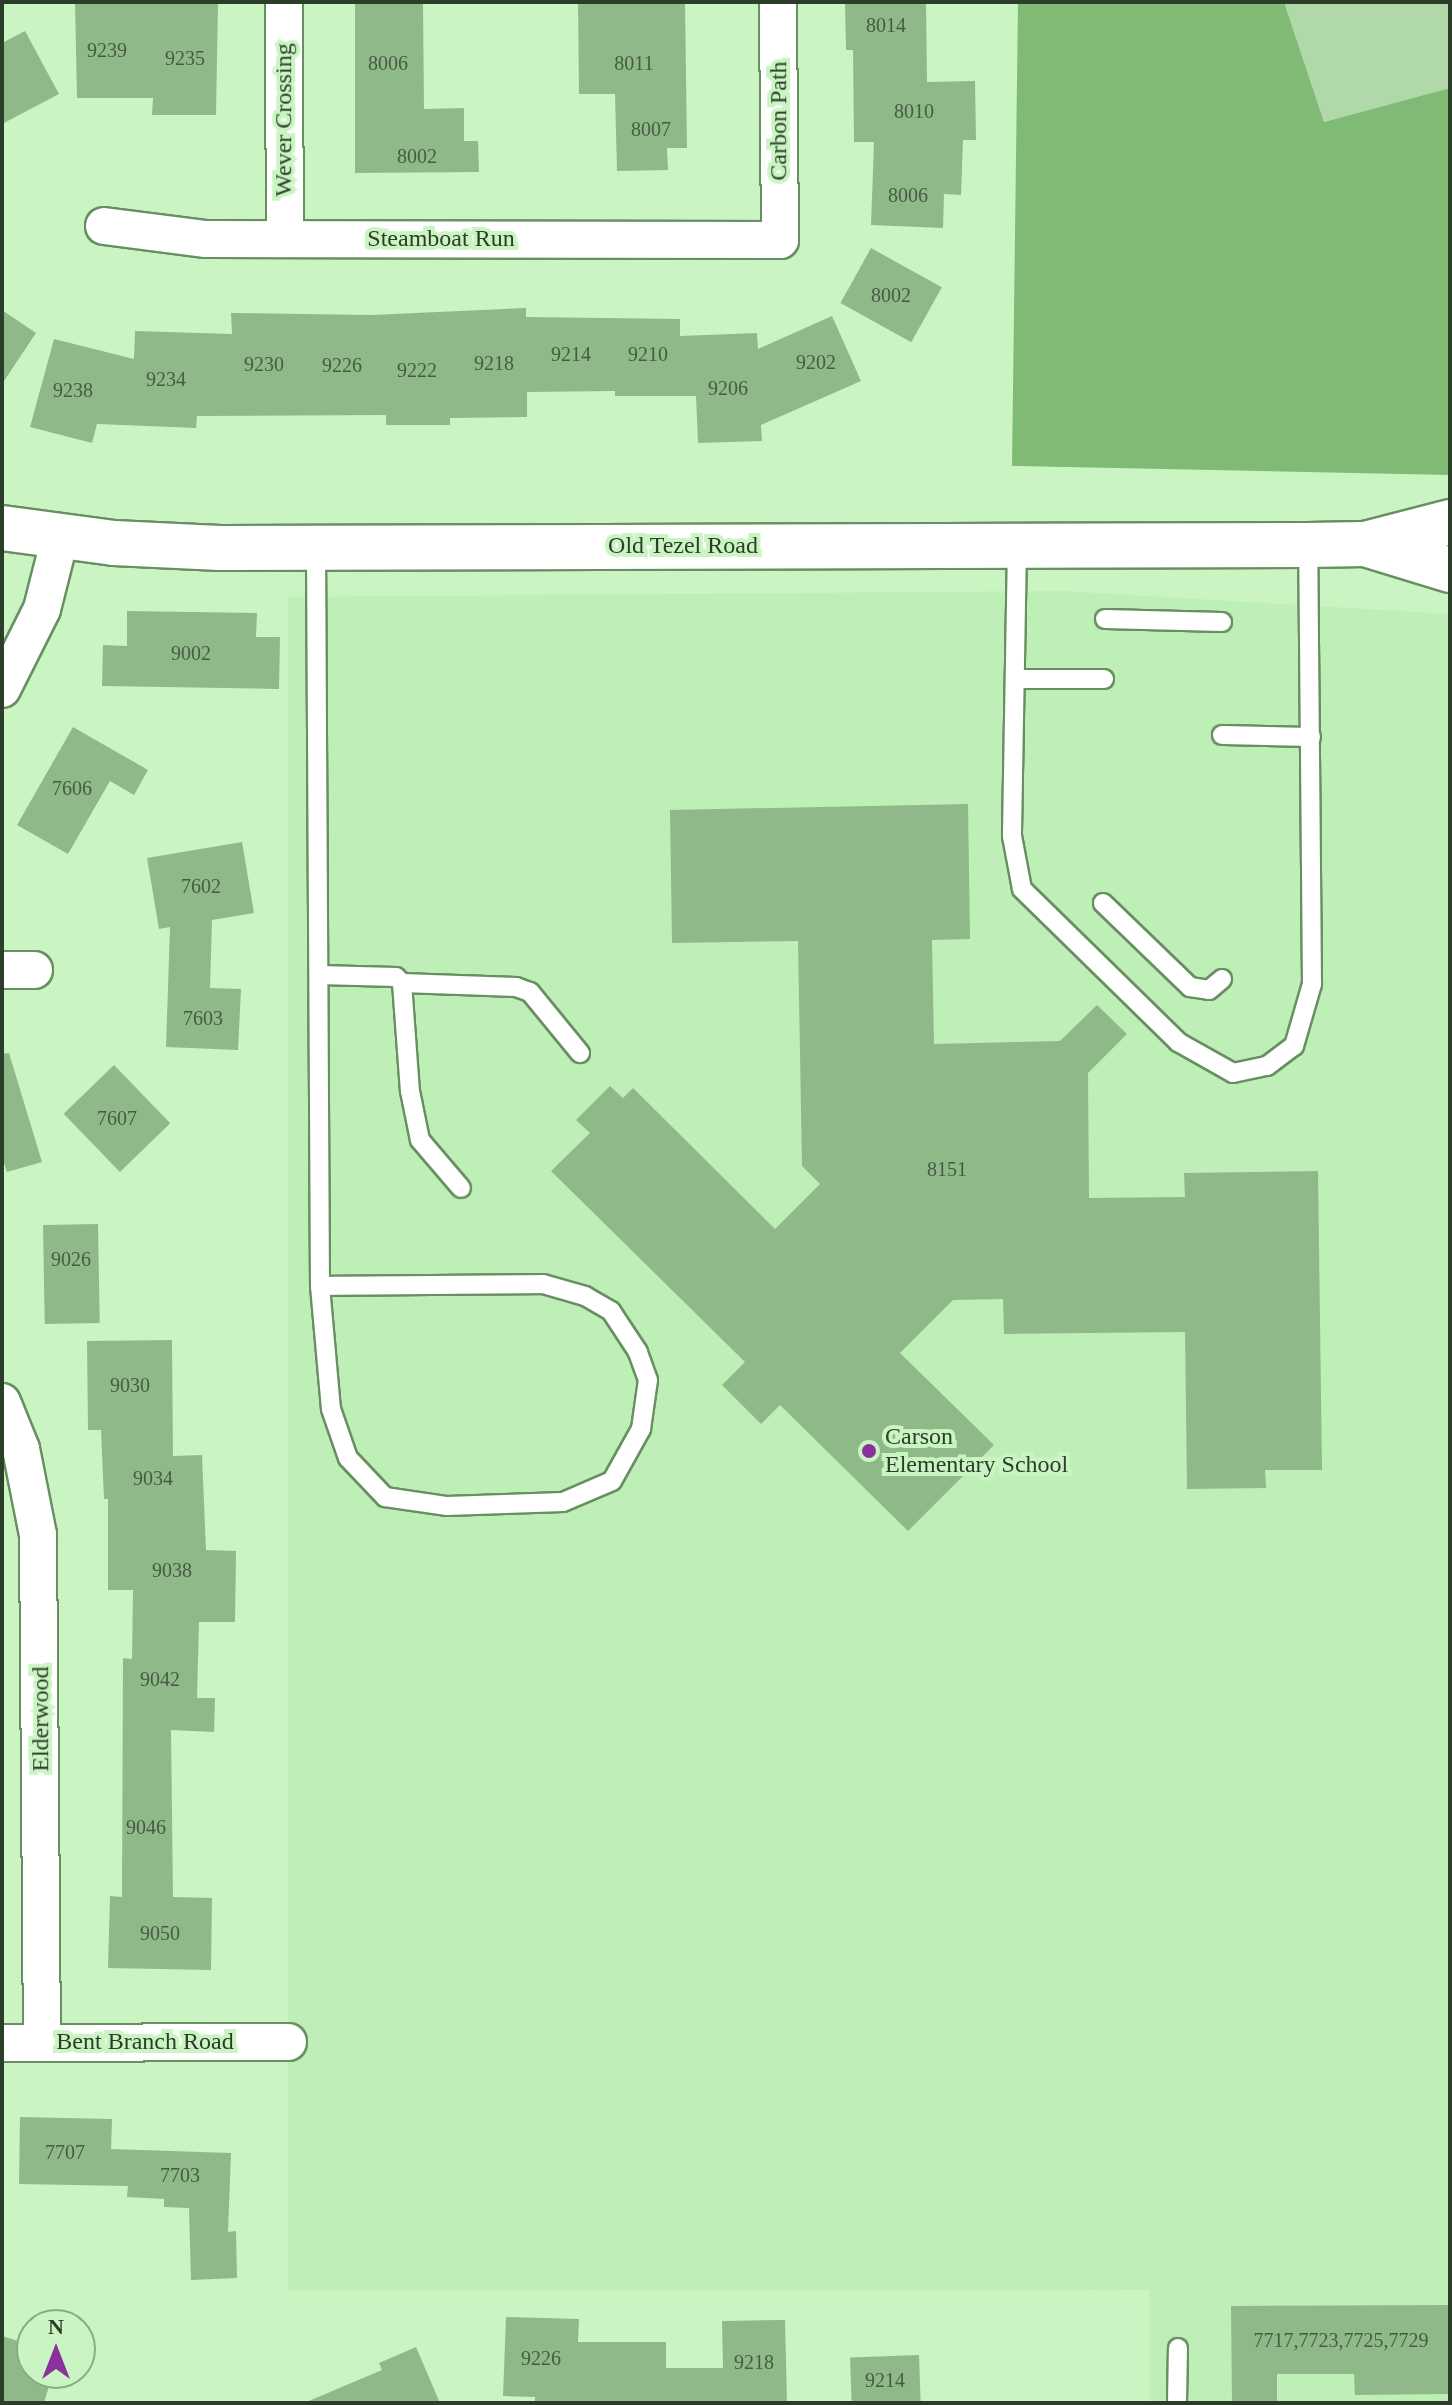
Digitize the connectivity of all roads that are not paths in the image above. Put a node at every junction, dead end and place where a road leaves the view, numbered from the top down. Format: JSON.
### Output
{"nodes":[{"id":1,"x":284,"y":2,"type":"edge"},
{"id":2,"x":778,"y":2,"type":"edge"},
{"id":3,"x":104,"y":226,"type":"dead end"},
{"id":4,"x":285,"y":238,"type":"junction"},
{"id":5,"x":780,"y":240,"type":"joint"},
{"id":6,"x":1450,"y":522,"type":"edge"},
{"id":7,"x":2,"y":528,"type":"edge"},
{"id":8,"x":60,"y":538,"type":"junction"},
{"id":9,"x":1365,"y":544,"type":"junction"},
{"id":10,"x":1308,"y":545,"type":"junction"},
{"id":11,"x":1017,"y":546,"type":"junction"},
{"id":12,"x":316,"y":547,"type":"junction"},
{"id":13,"x":1450,"y":570,"type":"edge"},
{"id":14,"x":1105,"y":619,"type":"dead end"},
{"id":15,"x":1222,"y":622,"type":"dead end"},
{"id":16,"x":1015,"y":679,"type":"junction"},
{"id":17,"x":1104,"y":679,"type":"dead end"},
{"id":18,"x":2,"y":689,"type":"edge"},
{"id":19,"x":1222,"y":735,"type":"dead end"},
{"id":20,"x":1311,"y":737,"type":"junction"},
{"id":21,"x":1103,"y":903,"type":"dead end"},
{"id":22,"x":319,"y":975,"type":"junction"},
{"id":23,"x":1222,"y":979,"type":"dead end"},
{"id":24,"x":402,"y":983,"type":"junction"},
{"id":25,"x":580,"y":1053,"type":"dead end"},
{"id":26,"x":461,"y":1188,"type":"dead end"},
{"id":27,"x":320,"y":1286,"type":"junction"},
{"id":28,"x":2,"y":1402,"type":"edge"},
{"id":29,"x":42,"y":2042,"type":"junction"},
{"id":30,"x":288,"y":2042,"type":"dead end"},
{"id":31,"x":2,"y":2043,"type":"edge"},
{"id":32,"x":1178,"y":2348,"type":"dead end"},
{"id":33,"x":1177,"y":2403,"type":"edge"}],
"edges":[{"from":1,"to":4,"type":"street","name":"Wever Crossing"},
{"from":2,"to":5,"type":"street","name":"Carbon Path"},
{"from":3,"to":4,"type":"street","name":"Steamboat Run"},
{"from":4,"to":5,"type":"street","name":"Steamboat Run"},
{"from":6,"to":9,"type":"street","name":"Old Tezel Road"},
{"from":7,"to":8,"type":"street","name":"Old Tezel Road"},
{"from":8,"to":12,"type":"street","name":"Old Tezel Road"},
{"from":8,"to":18,"type":"street"},
{"from":9,"to":10,"type":"street","name":"Old Tezel Road"},
{"from":9,"to":13,"type":"street","name":"Old Tezel Road"},
{"from":10,"to":11,"type":"street","name":"Old Tezel Road"},
{"from":10,"to":20,"type":"lane"},
{"from":11,"to":12,"type":"street","name":"Old Tezel Road"},
{"from":11,"to":16,"type":"lane"},
{"from":12,"to":22,"type":"lane"},
{"from":14,"to":15,"type":"lane"},
{"from":16,"to":17,"type":"lane"},
{"from":16,"to":20,"type":"lane"},
{"from":19,"to":20,"type":"lane"},
{"from":21,"to":23,"type":"lane"},
{"from":22,"to":24,"type":"lane"},
{"from":22,"to":27,"type":"lane"},
{"from":24,"to":25,"type":"lane"},
{"from":24,"to":26,"type":"lane"},
{"from":27,"to":27,"type":"lane"},
{"from":28,"to":29,"type":"street","name":"Elderwood"},
{"from":29,"to":30,"type":"street","name":"Bent Branch Road"},
{"from":29,"to":31,"type":"street","name":"Bent Branch Road"},
{"from":32,"to":33,"type":"lane"}]}
